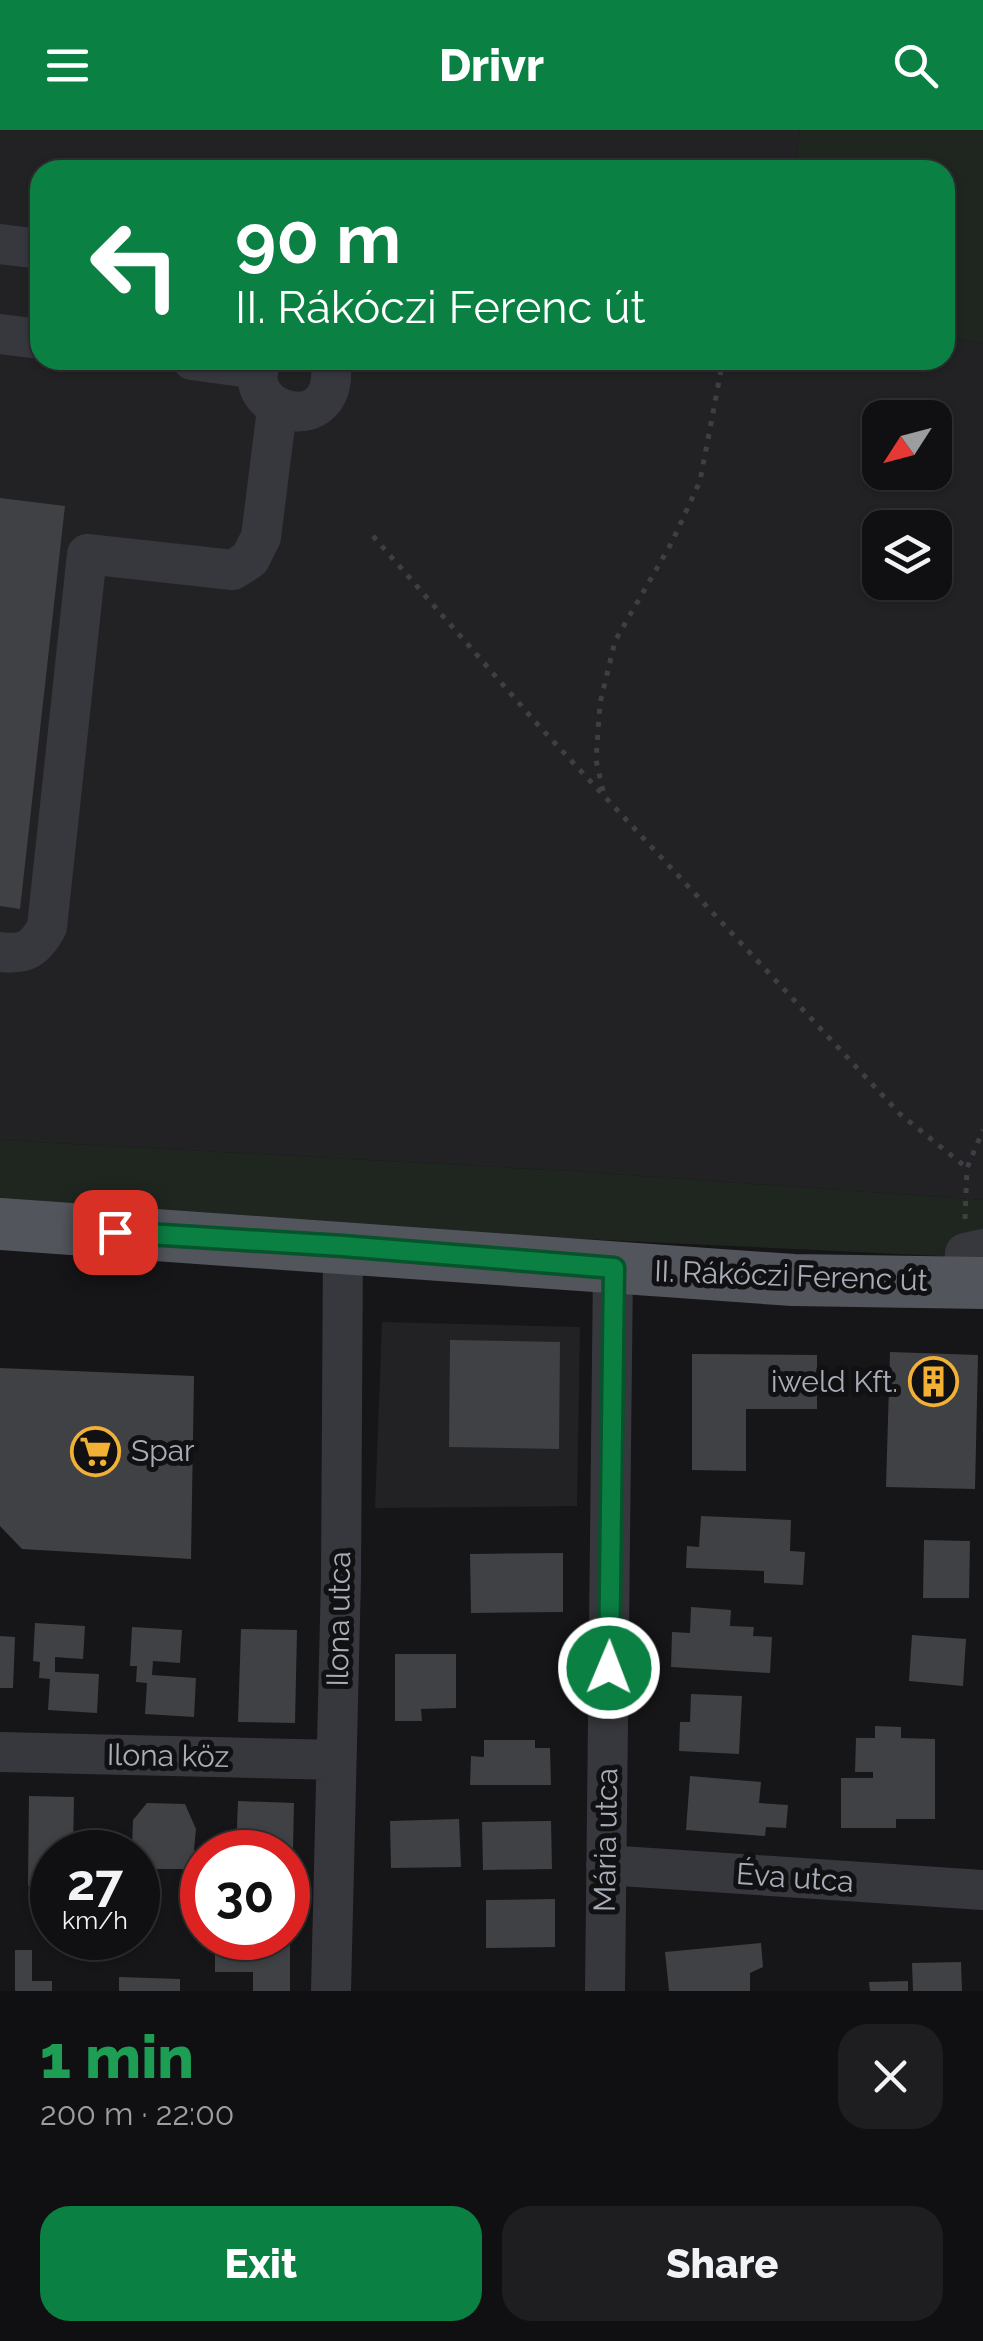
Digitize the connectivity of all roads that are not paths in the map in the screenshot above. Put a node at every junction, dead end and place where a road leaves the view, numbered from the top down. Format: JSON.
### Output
{"nodes":[{"id":1,"x":0,"y":244,"type":"edge"},
{"id":2,"x":30,"y":248,"type":"edge"},
{"id":3,"x":0,"y":334,"type":"edge"},
{"id":4,"x":30,"y":338,"type":"edge"},
{"id":5,"x":260,"y":370,"type":"edge"},
{"id":6,"x":331,"y":370,"type":"edge"},
{"id":7,"x":277,"y":410,"type":"junction"},
{"id":8,"x":0,"y":952,"type":"edge"},
{"id":9,"x":0,"y":1224,"type":"edge"},
{"id":10,"x":343,"y":1246,"type":"junction"},
{"id":11,"x":974,"y":1267,"type":"edge"},
{"id":12,"x":614,"y":1268,"type":"junction"},
{"id":13,"x":0,"y":1752,"type":"edge"},
{"id":14,"x":336,"y":1760,"type":"junction"},
{"id":15,"x":606,"y":1865,"type":"junction"},
{"id":16,"x":983,"y":1890,"type":"edge"},
{"id":17,"x":331,"y":1991,"type":"edge"},
{"id":18,"x":605,"y":1991,"type":"edge"}],
"edges":[{"from":1,"to":2,"type":"street"},
{"from":3,"to":4,"type":"street"},
{"from":5,"to":7,"type":"street"},
{"from":6,"to":7,"type":"street"},
{"from":7,"to":8,"type":"street"},
{"from":9,"to":10,"type":"main road","name":"II. Rákóczi Ferenc út"},
{"from":10,"to":12,"type":"main road","name":"II. Rákóczi Ferenc út"},
{"from":10,"to":14,"type":"street","name":"Ilona utca"},
{"from":11,"to":12,"type":"main road","name":"II. Rákóczi Ferenc út"},
{"from":12,"to":15,"type":"street","name":"Mária utca"},
{"from":13,"to":14,"type":"street","name":"Ilona köz"},
{"from":14,"to":17,"type":"street","name":"Ilona utca"},
{"from":15,"to":16,"type":"street","name":"Éva utca"},
{"from":15,"to":18,"type":"street","name":"Mária utca"}]}
